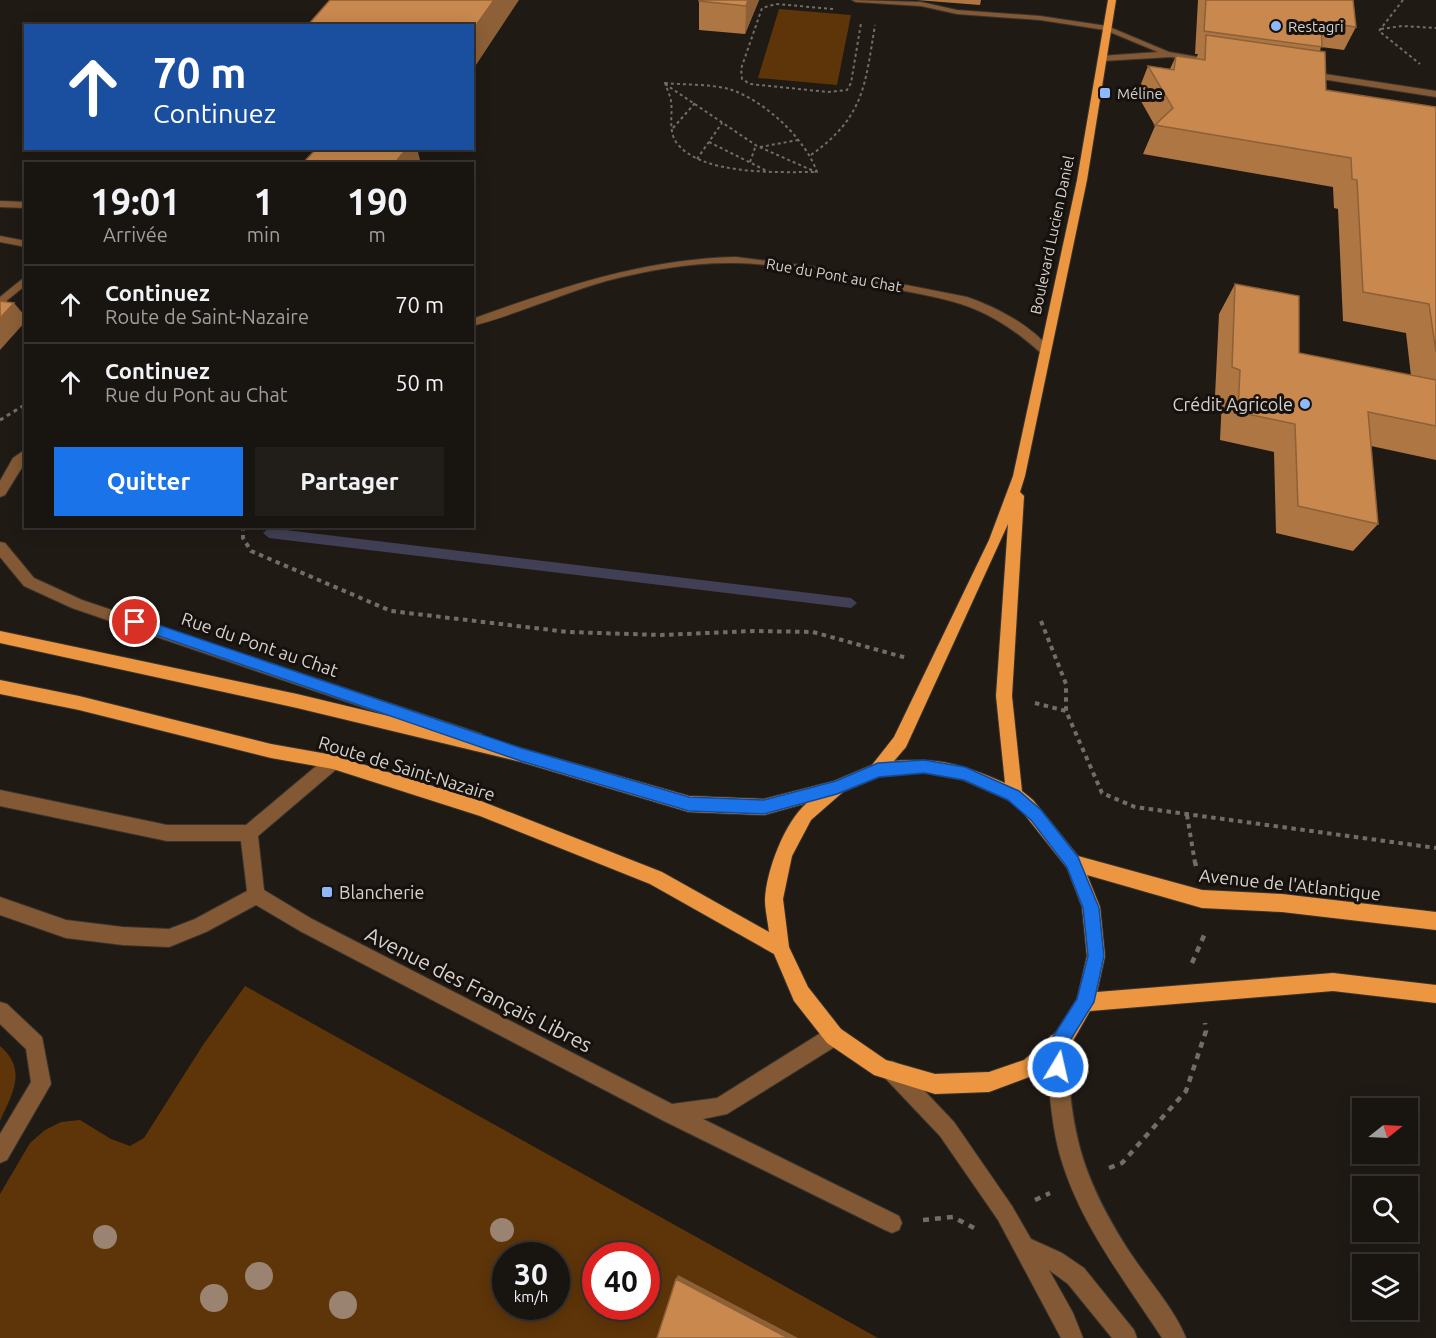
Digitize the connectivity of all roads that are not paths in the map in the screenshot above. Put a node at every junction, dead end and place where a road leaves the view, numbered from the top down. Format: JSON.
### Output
{"nodes":[{"id":1,"x":856,"y":0,"type":"edge"},
{"id":2,"x":1112,"y":0,"type":"edge"},
{"id":3,"x":1107,"y":28,"type":"junction"},
{"id":4,"x":1171,"y":54,"type":"junction"},
{"id":5,"x":1103,"y":58,"type":"junction"},
{"id":6,"x":1228,"y":63,"type":"edge"},
{"id":7,"x":1298,"y":73,"type":"edge"},
{"id":8,"x":1436,"y":94,"type":"edge"},
{"id":9,"x":0,"y":204,"type":"edge"},
{"id":10,"x":24,"y":205,"type":"edge"},
{"id":11,"x":0,"y":239,"type":"edge"},
{"id":12,"x":24,"y":244,"type":"edge"},
{"id":13,"x":24,"y":281,"type":"edge"},
{"id":14,"x":0,"y":303,"type":"edge"},
{"id":15,"x":474,"y":322,"type":"edge"},
{"id":16,"x":1044,"y":350,"type":"junction"},
{"id":17,"x":24,"y":455,"type":"edge"},
{"id":18,"x":1019,"y":476,"type":"junction"},
{"id":19,"x":0,"y":492,"type":"edge"},
{"id":20,"x":0,"y":547,"type":"edge"},
{"id":21,"x":0,"y":637,"type":"edge"},
{"id":22,"x":0,"y":687,"type":"edge"},
{"id":23,"x":521,"y":755,"type":"junction"},
{"id":24,"x":333,"y":762,"type":"junction"},
{"id":25,"x":878,"y":770,"type":"junction"},
{"id":26,"x":837,"y":787,"type":"junction"},
{"id":27,"x":1014,"y":795,"type":"junction"},
{"id":28,"x":0,"y":798,"type":"edge"},
{"id":29,"x":249,"y":832,"type":"junction"},
{"id":30,"x":1073,"y":863,"type":"junction"},
{"id":31,"x":256,"y":895,"type":"junction"},
{"id":32,"x":0,"y":906,"type":"edge"},
{"id":33,"x":1436,"y":921,"type":"edge"},
{"id":34,"x":780,"y":948,"type":"junction"},
{"id":35,"x":1436,"y":994,"type":"edge"},
{"id":36,"x":1085,"y":1002,"type":"junction"},
{"id":37,"x":0,"y":1011,"type":"edge"},
{"id":38,"x":834,"y":1036,"type":"junction"},
{"id":39,"x":1058,"y":1043,"type":"junction"},
{"id":40,"x":892,"y":1071,"type":"junction"},
{"id":41,"x":671,"y":1114,"type":"junction"},
{"id":42,"x":0,"y":1153,"type":"edge"},
{"id":43,"x":892,"y":1223,"type":"road end"},
{"id":44,"x":1024,"y":1247,"type":"junction"},
{"id":45,"x":1072,"y":1338,"type":"edge"},
{"id":46,"x":1126,"y":1338,"type":"edge"},
{"id":47,"x":1175,"y":1338,"type":"edge"}],
"edges":[{"from":1,"to":3,"type":"street"},
{"from":2,"to":3,"type":"main road","name":"Boulevard Lucien Daniel"},
{"from":3,"to":4,"type":"street"},
{"from":3,"to":5,"type":"main road","name":"Boulevard Lucien Daniel"},
{"from":4,"to":5,"type":"street"},
{"from":4,"to":6,"type":"street"},
{"from":5,"to":16,"type":"main road","name":"Boulevard Lucien Daniel"},
{"from":7,"to":8,"type":"street"},
{"from":9,"to":10,"type":"street"},
{"from":11,"to":12,"type":"street"},
{"from":13,"to":14,"type":"street"},
{"from":15,"to":16,"type":"street","name":"Rue du Pont au Chat"},
{"from":16,"to":18,"type":"main road","name":"Boulevard Lucien Daniel"},
{"from":17,"to":19,"type":"street"},
{"from":18,"to":25,"type":"main road","name":"Boulevard Lucien Daniel"},
{"from":18,"to":27,"type":"main road","name":"Boulevard Lucien Daniel"},
{"from":20,"to":23,"type":"street","name":"Rue du Pont au Chat"},
{"from":21,"to":23,"type":"main road","name":"Route de Saint-Nazaire"},
{"from":22,"to":24,"type":"main road","name":"Route de Saint-Nazaire"},
{"from":23,"to":26,"type":"main road","name":"Route de Saint-Nazaire"},
{"from":24,"to":29,"type":"street"},
{"from":24,"to":34,"type":"main road","name":"Route de Saint-Nazaire"},
{"from":25,"to":26,"type":"main road"},
{"from":25,"to":27,"type":"main road"},
{"from":26,"to":34,"type":"main road"},
{"from":27,"to":30,"type":"main road"},
{"from":28,"to":29,"type":"street"},
{"from":29,"to":31,"type":"street"},
{"from":30,"to":33,"type":"main road","name":"Avenue de l'Atlantique"},
{"from":30,"to":36,"type":"main road"},
{"from":31,"to":32,"type":"street"},
{"from":31,"to":41,"type":"street","name":"Avenue des Français Libres"},
{"from":34,"to":38,"type":"main road"},
{"from":35,"to":36,"type":"main road"},
{"from":36,"to":39,"type":"main road"},
{"from":37,"to":42,"type":"street"},
{"from":38,"to":40,"type":"main road"},
{"from":38,"to":41,"type":"street"},
{"from":39,"to":40,"type":"main road"},
{"from":39,"to":47,"type":"street"},
{"from":40,"to":44,"type":"street"},
{"from":41,"to":43,"type":"street","name":"Avenue des Français Libres"},
{"from":44,"to":45,"type":"street"},
{"from":44,"to":46,"type":"street"}]}
